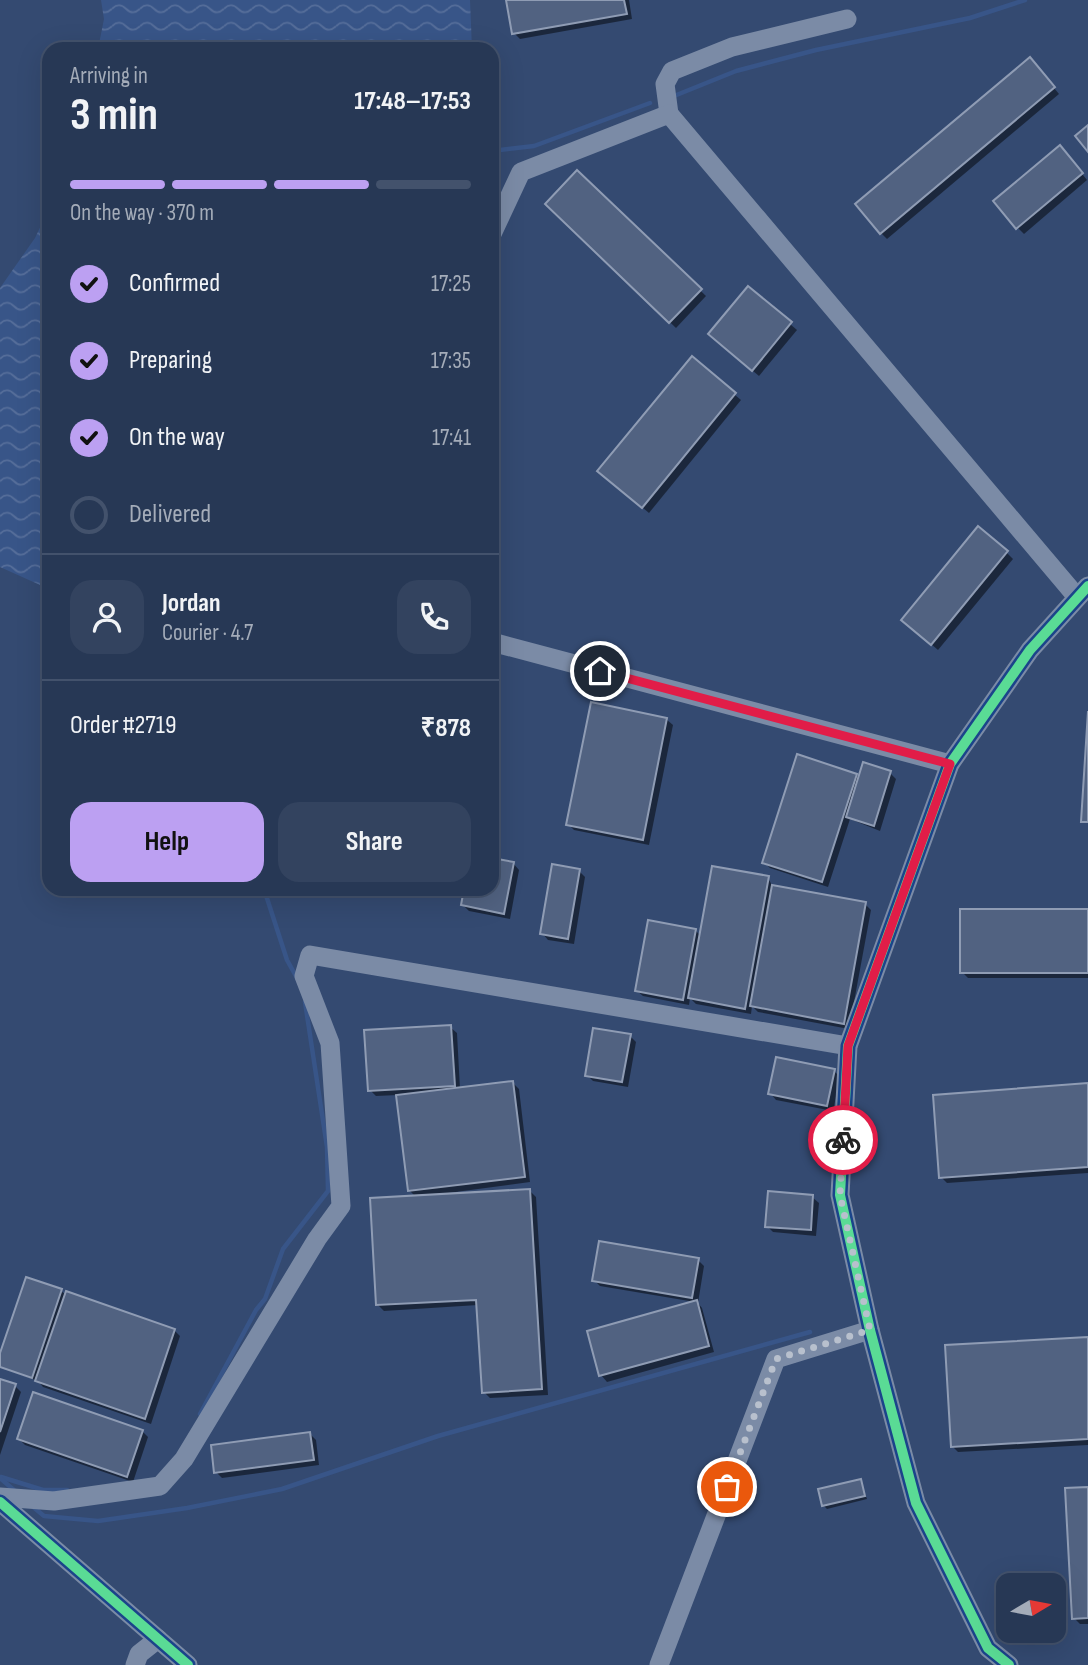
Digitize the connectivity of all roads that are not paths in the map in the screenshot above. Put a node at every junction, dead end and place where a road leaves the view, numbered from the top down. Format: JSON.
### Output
{"nodes":[{"id":1,"x":847,"y":19,"type":"dead end"},
{"id":2,"x":669,"y":114,"type":"junction"},
{"id":3,"x":499,"y":219,"type":"edge"},
{"id":4,"x":1083,"y":591,"type":"edge"},
{"id":5,"x":499,"y":644,"type":"edge"},
{"id":6,"x":950,"y":764,"type":"junction"},
{"id":7,"x":848,"y":1046,"type":"junction"},
{"id":8,"x":870,"y":1330,"type":"junction"},
{"id":9,"x":12,"y":1499,"type":"edge"},
{"id":10,"x":158,"y":1639,"type":"junction"},
{"id":11,"x":135,"y":1665,"type":"edge"},
{"id":12,"x":188,"y":1665,"type":"edge"},
{"id":13,"x":659,"y":1665,"type":"edge"},
{"id":14,"x":1009,"y":1665,"type":"edge"}],
"edges":[{"from":1,"to":2,"type":"street"},
{"from":2,"to":3,"type":"street"},
{"from":2,"to":4,"type":"street"},
{"from":4,"to":6,"type":"street"},
{"from":5,"to":6,"type":"street"},
{"from":6,"to":7,"type":"street"},
{"from":7,"to":8,"type":"street"},
{"from":7,"to":9,"type":"street"},
{"from":8,"to":13,"type":"street"},
{"from":8,"to":14,"type":"street"},
{"from":9,"to":10,"type":"street"},
{"from":10,"to":11,"type":"street"},
{"from":10,"to":12,"type":"street"}]}
